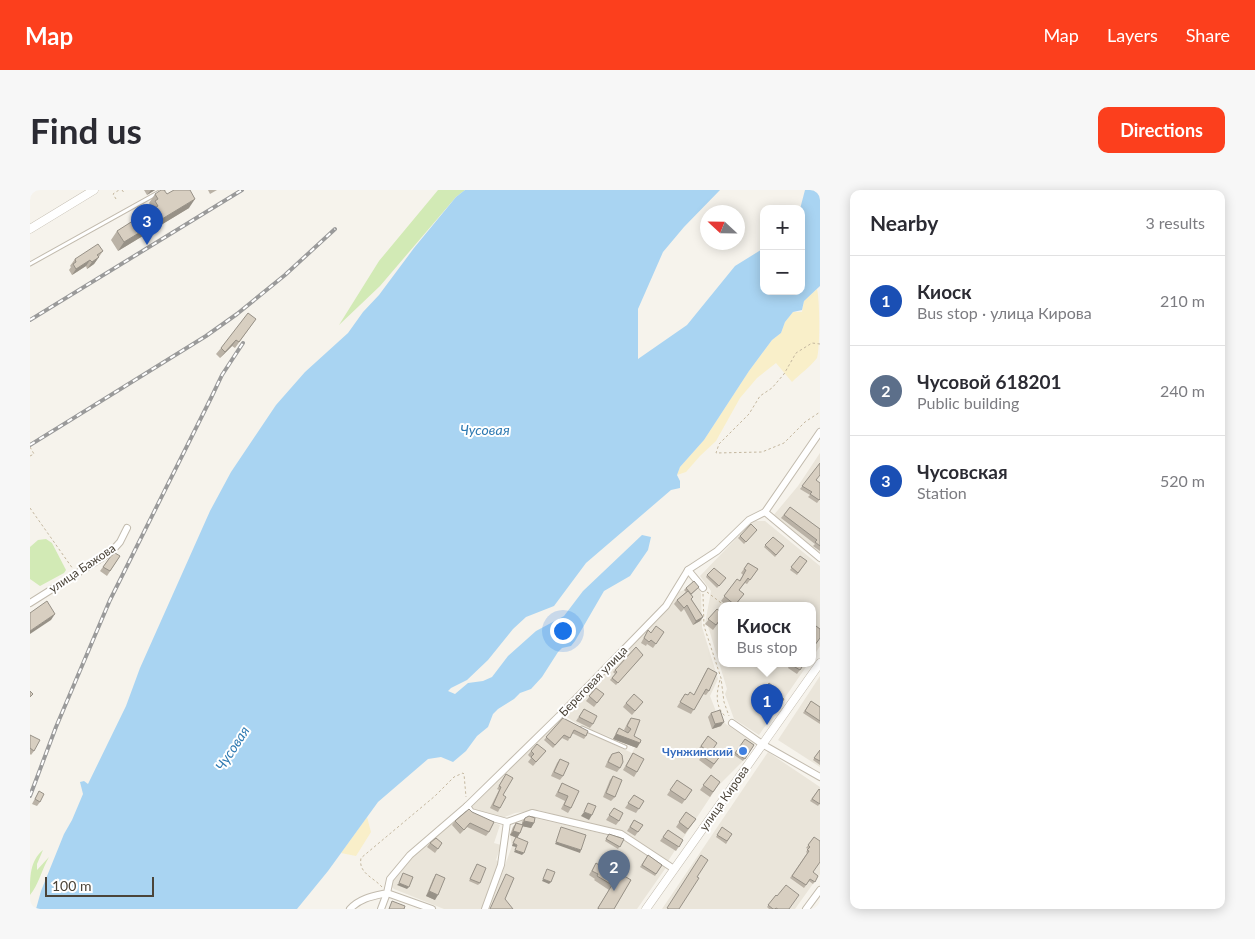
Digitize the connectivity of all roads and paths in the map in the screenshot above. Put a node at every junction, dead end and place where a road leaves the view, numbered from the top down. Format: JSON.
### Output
{"nodes":[{"id":1,"x":94,"y":190,"type":"edge"},
{"id":2,"x":117,"y":190,"type":"edge"},
{"id":3,"x":122,"y":190,"type":"edge"},
{"id":4,"x":163,"y":190,"type":"edge"},
{"id":5,"x":125,"y":194,"type":"dead end"},
{"id":6,"x":116,"y":199,"type":"dead end"},
{"id":7,"x":30,"y":229,"type":"edge"},
{"id":8,"x":30,"y":264,"type":"edge"},
{"id":9,"x":820,"y":344,"type":"edge"},
{"id":10,"x":820,"y":412,"type":"edge"},
{"id":11,"x":820,"y":432,"type":"edge"},
{"id":12,"x":30,"y":447,"type":"edge"},
{"id":13,"x":30,"y":456,"type":"edge"},
{"id":14,"x":30,"y":508,"type":"edge"},
{"id":15,"x":764,"y":512,"type":"junction"},
{"id":16,"x":127,"y":528,"type":"dead end"},
{"id":17,"x":820,"y":558,"type":"edge"},
{"id":18,"x":688,"y":570,"type":"junction"},
{"id":19,"x":76,"y":573,"type":"junction"},
{"id":20,"x":703,"y":588,"type":"junction"},
{"id":21,"x":720,"y":602,"type":"edge"},
{"id":22,"x":30,"y":604,"type":"edge"},
{"id":23,"x":820,"y":663,"type":"edge"},
{"id":24,"x":721,"y":678,"type":"junction"},
{"id":25,"x":559,"y":716,"type":"junction"},
{"id":26,"x":567,"y":720,"type":"edge"},
{"id":27,"x":732,"y":723,"type":"junction"},
{"id":28,"x":575,"y":724,"type":"edge"},
{"id":29,"x":762,"y":744,"type":"junction"},
{"id":30,"x":625,"y":747,"type":"dead end"},
{"id":31,"x":820,"y":777,"type":"edge"},
{"id":32,"x":467,"y":806,"type":"junction"},
{"id":33,"x":507,"y":822,"type":"junction"},
{"id":34,"x":674,"y":869,"type":"junction"},
{"id":35,"x":820,"y":890,"type":"edge"},
{"id":36,"x":387,"y":893,"type":"junction"},
{"id":37,"x":350,"y":909,"type":"edge"},
{"id":38,"x":381,"y":909,"type":"edge"},
{"id":39,"x":432,"y":909,"type":"edge"},
{"id":40,"x":485,"y":909,"type":"edge"},
{"id":41,"x":646,"y":909,"type":"edge"},
{"id":42,"x":806,"y":909,"type":"edge"}],
"edges":[{"from":1,"to":7,"type":"street"},
{"from":2,"to":6,"type":"path"},
{"from":3,"to":5,"type":"path"},
{"from":4,"to":8,"type":"lane"},
{"from":9,"to":10,"type":"path"},
{"from":11,"to":15,"type":"street","name":"Береговая улица"},
{"from":12,"to":13,"type":"path"},
{"from":14,"to":19,"type":"path"},
{"from":15,"to":17,"type":"street"},
{"from":15,"to":18,"type":"street","name":"Береговая улица"},
{"from":16,"to":19,"type":"street","name":"улица Бажова"},
{"from":18,"to":20,"type":"street"},
{"from":18,"to":25,"type":"street","name":"Береговая улица"},
{"from":19,"to":22,"type":"street","name":"улица Бажова"},
{"from":20,"to":21,"type":"path"},
{"from":20,"to":24,"type":"path"},
{"from":23,"to":29,"type":"street","name":"улица Кирова"},
{"from":24,"to":27,"type":"path"},
{"from":24,"to":27,"type":"path"},
{"from":25,"to":26,"type":"lane"},
{"from":25,"to":32,"type":"street","name":"Береговая улица"},
{"from":27,"to":29,"type":"street"},
{"from":28,"to":30,"type":"lane"},
{"from":29,"to":31,"type":"street"},
{"from":29,"to":34,"type":"street","name":"улица Кирова"},
{"from":32,"to":33,"type":"street"},
{"from":32,"to":36,"type":"street","name":"Береговая улица"},
{"from":32,"to":36,"type":"path"},
{"from":33,"to":34,"type":"street"},
{"from":33,"to":40,"type":"street"},
{"from":34,"to":41,"type":"street","name":"улица Кирова"},
{"from":35,"to":42,"type":"street"},
{"from":36,"to":37,"type":"street"},
{"from":36,"to":38,"type":"street","name":"Береговая улица"},
{"from":36,"to":39,"type":"street"}]}
